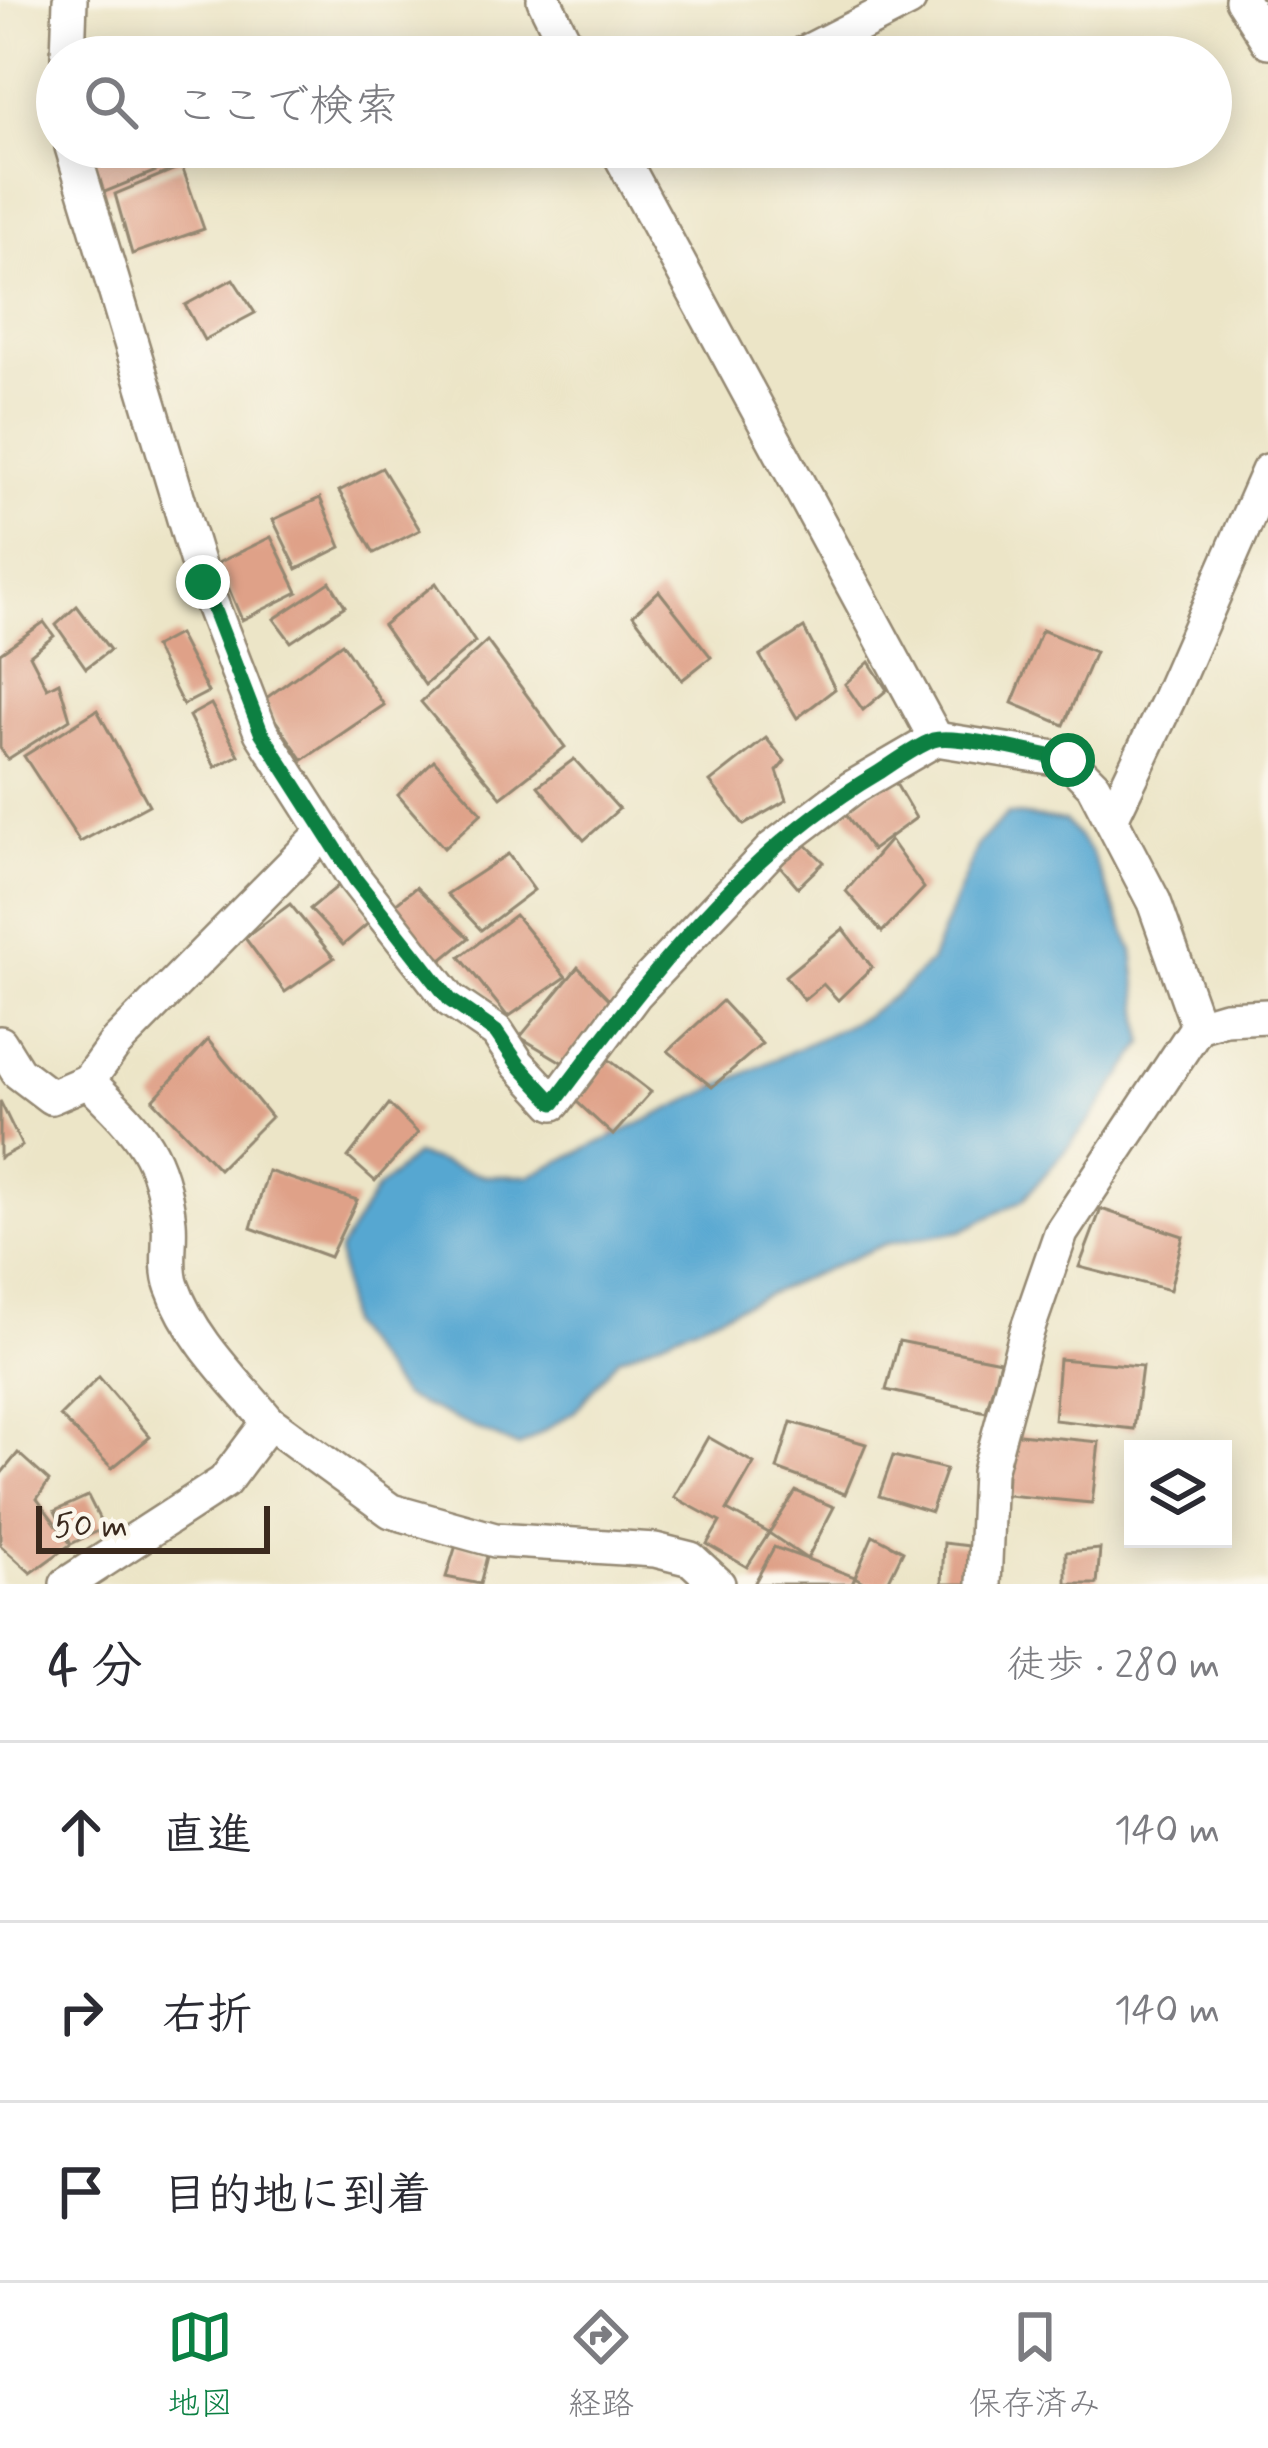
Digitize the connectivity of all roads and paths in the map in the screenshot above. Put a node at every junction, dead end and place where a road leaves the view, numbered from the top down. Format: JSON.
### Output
{"nodes":[{"id":1,"x":70,"y":0,"type":"edge"},
{"id":2,"x":544,"y":0,"type":"edge"},
{"id":3,"x":909,"y":0,"type":"edge"},
{"id":4,"x":1242,"y":0,"type":"edge"},
{"id":5,"x":69,"y":36,"type":"edge"},
{"id":6,"x":562,"y":36,"type":"edge"},
{"id":7,"x":838,"y":36,"type":"edge"},
{"id":8,"x":1268,"y":41,"type":"edge"},
{"id":9,"x":78,"y":168,"type":"edge"},
{"id":10,"x":629,"y":168,"type":"edge"},
{"id":11,"x":1268,"y":472,"type":"edge"},
{"id":12,"x":936,"y":739,"type":"junction"},
{"id":13,"x":1112,"y":817,"type":"junction"},
{"id":14,"x":324,"y":832,"type":"junction"},
{"id":15,"x":1268,"y":1016,"type":"edge"},
{"id":16,"x":1198,"y":1026,"type":"junction"},
{"id":17,"x":0,"y":1043,"type":"edge"},
{"id":18,"x":88,"y":1081,"type":"junction"},
{"id":19,"x":269,"y":1422,"type":"junction"},
{"id":20,"x":67,"y":1584,"type":"edge"},
{"id":21,"x":718,"y":1584,"type":"edge"},
{"id":22,"x":984,"y":1584,"type":"edge"}],
"edges":[{"from":1,"to":5,"type":"street"},
{"from":2,"to":6,"type":"street"},
{"from":3,"to":7,"type":"street"},
{"from":4,"to":8,"type":"street"},
{"from":9,"to":14,"type":"street"},
{"from":10,"to":12,"type":"street"},
{"from":11,"to":13,"type":"street"},
{"from":12,"to":13,"type":"street"},
{"from":12,"to":14,"type":"street"},
{"from":13,"to":16,"type":"street"},
{"from":14,"to":18,"type":"street"},
{"from":15,"to":16,"type":"street"},
{"from":16,"to":22,"type":"street"},
{"from":17,"to":18,"type":"street"},
{"from":18,"to":19,"type":"street"},
{"from":19,"to":20,"type":"street"},
{"from":19,"to":21,"type":"street"}]}
